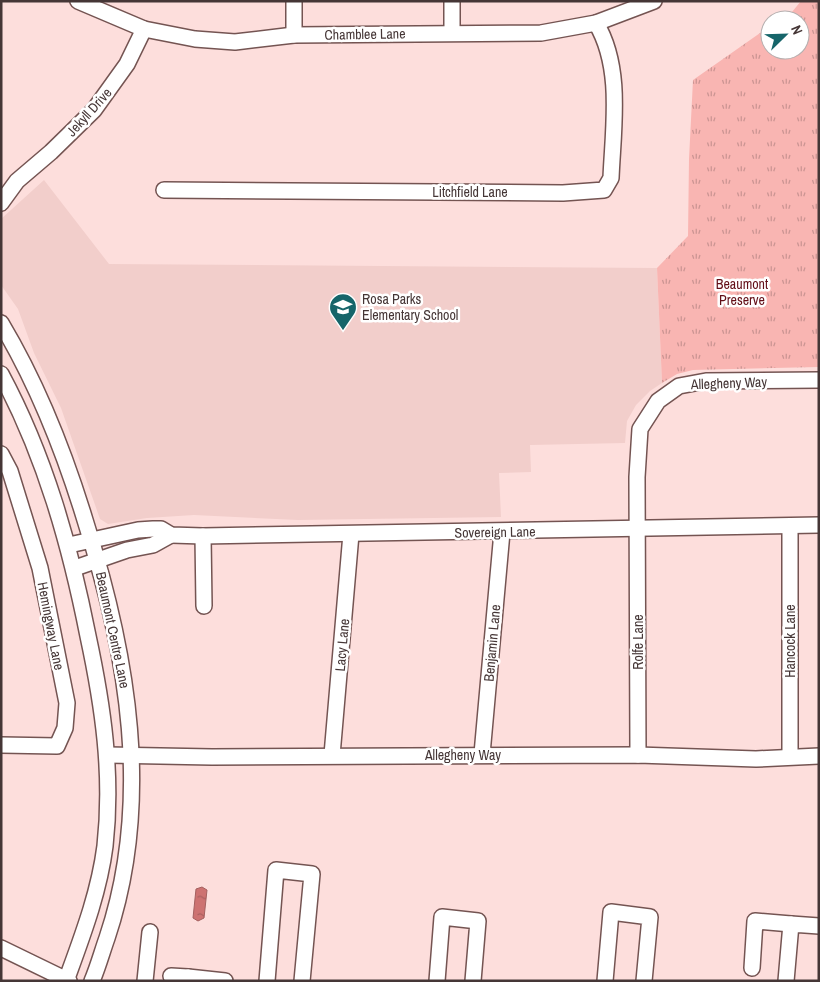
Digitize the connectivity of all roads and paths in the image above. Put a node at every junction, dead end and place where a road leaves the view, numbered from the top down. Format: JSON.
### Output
{"nodes":[{"id":1,"x":78,"y":1,"type":"edge"},
{"id":2,"x":294,"y":1,"type":"edge"},
{"id":3,"x":452,"y":1,"type":"edge"},
{"id":4,"x":654,"y":1,"type":"edge"},
{"id":5,"x":596,"y":23,"type":"junction"},
{"id":6,"x":144,"y":29,"type":"junction"},
{"id":7,"x":452,"y":33,"type":"junction"},
{"id":8,"x":294,"y":35,"type":"junction"},
{"id":9,"x":17,"y":181,"type":"junction"},
{"id":10,"x":1,"y":186,"type":"edge"},
{"id":11,"x":164,"y":190,"type":"dead end"},
{"id":12,"x":1,"y":203,"type":"edge"},
{"id":13,"x":1,"y":323,"type":"edge"},
{"id":14,"x":1,"y":374,"type":"edge"},
{"id":15,"x":819,"y":380,"type":"edge"},
{"id":16,"x":1,"y":454,"type":"edge"},
{"id":17,"x":819,"y":525,"type":"edge"},
{"id":18,"x":790,"y":527,"type":"junction"},
{"id":19,"x":638,"y":528,"type":"junction"},
{"id":20,"x":502,"y":532,"type":"junction"},
{"id":21,"x":351,"y":534,"type":"junction"},
{"id":22,"x":171,"y":535,"type":"junction"},
{"id":23,"x":204,"y":536,"type":"junction"},
{"id":24,"x":92,"y":541,"type":"junction"},
{"id":25,"x":69,"y":545,"type":"junction"},
{"id":26,"x":98,"y":561,"type":"junction"},
{"id":27,"x":75,"y":568,"type":"junction"},
{"id":28,"x":204,"y":606,"type":"dead end"},
{"id":29,"x":1,"y":745,"type":"edge"},
{"id":30,"x":482,"y":754,"type":"junction"},
{"id":31,"x":108,"y":755,"type":"junction"},
{"id":32,"x":131,"y":755,"type":"junction"},
{"id":33,"x":332,"y":755,"type":"junction"},
{"id":34,"x":638,"y":755,"type":"junction"},
{"id":35,"x":790,"y":756,"type":"junction"},
{"id":36,"x":819,"y":756,"type":"edge"},
{"id":37,"x":792,"y":924,"type":"junction"},
{"id":38,"x":819,"y":926,"type":"edge"},
{"id":39,"x":150,"y":932,"type":"dead end"},
{"id":40,"x":1,"y":948,"type":"edge"},
{"id":41,"x":752,"y":968,"type":"dead end"},
{"id":42,"x":171,"y":976,"type":"dead end"},
{"id":43,"x":194,"y":979,"type":"edge"},
{"id":44,"x":67,"y":980,"type":"edge"},
{"id":45,"x":92,"y":981,"type":"edge"},
{"id":46,"x":145,"y":981,"type":"edge"},
{"id":47,"x":225,"y":981,"type":"edge"},
{"id":48,"x":267,"y":981,"type":"edge"},
{"id":49,"x":302,"y":981,"type":"edge"},
{"id":50,"x":437,"y":981,"type":"edge"},
{"id":51,"x":473,"y":981,"type":"edge"},
{"id":52,"x":605,"y":981,"type":"edge"},
{"id":53,"x":644,"y":981,"type":"edge"},
{"id":54,"x":786,"y":981,"type":"edge"}],
"edges":[{"from":1,"to":6,"type":"street","name":"Chamblee Lane"},
{"from":2,"to":8,"type":"street"},
{"from":3,"to":7,"type":"street"},
{"from":4,"to":5,"type":"street","name":"Chamblee Lane"},
{"from":5,"to":7,"type":"street","name":"Chamblee Lane"},
{"from":5,"to":11,"type":"street","name":"Litchfield Lane"},
{"from":6,"to":8,"type":"street","name":"Chamblee Lane"},
{"from":6,"to":9,"type":"street","name":"Jekyll Drive"},
{"from":7,"to":8,"type":"street","name":"Chamblee Lane"},
{"from":9,"to":10,"type":"street","name":"Jekyll Drive"},
{"from":9,"to":12,"type":"street","name":"Jekyll Drive"},
{"from":13,"to":24,"type":"street","name":"Beaumont Centre Lane"},
{"from":14,"to":25,"type":"street","name":"Beaumont Centre Lane"},
{"from":15,"to":19,"type":"street","name":"Allegheny Way"},
{"from":16,"to":29,"type":"street","name":"Hemingway Lane"},
{"from":17,"to":18,"type":"street","name":"Sovereign Lane"},
{"from":18,"to":19,"type":"street","name":"Sovereign Lane"},
{"from":18,"to":35,"type":"street","name":"Hancock Lane"},
{"from":19,"to":20,"type":"street","name":"Sovereign Lane"},
{"from":19,"to":34,"type":"street","name":"Rolfe Lane"},
{"from":20,"to":21,"type":"street","name":"Sovereign Lane"},
{"from":20,"to":30,"type":"street","name":"Benjamin Lane"},
{"from":21,"to":23,"type":"street","name":"Sovereign Lane"},
{"from":21,"to":33,"type":"street","name":"Lacy Lane"},
{"from":22,"to":23,"type":"street","name":"Sovereign Lane"},
{"from":22,"to":24,"type":"street","name":"Sovereign Lane"},
{"from":22,"to":26,"type":"street","name":"Sovereign Lane"},
{"from":23,"to":28,"type":"street"},
{"from":24,"to":25,"type":"street","name":"Sovereign Lane"},
{"from":24,"to":26,"type":"street","name":"Beaumont Centre Lane"},
{"from":25,"to":27,"type":"street","name":"Beaumont Centre Lane"},
{"from":26,"to":27,"type":"street","name":"Sovereign Lane"},
{"from":26,"to":32,"type":"street","name":"Beaumont Centre Lane"},
{"from":27,"to":31,"type":"street","name":"Beaumont Centre Lane"},
{"from":30,"to":33,"type":"street","name":"Allegheny Way"},
{"from":30,"to":34,"type":"street","name":"Allegheny Way"},
{"from":31,"to":32,"type":"street","name":"Allegheny Way"},
{"from":31,"to":44,"type":"street","name":"Beaumont Centre Lane"},
{"from":32,"to":33,"type":"street","name":"Allegheny Way"},
{"from":32,"to":45,"type":"street","name":"Beaumont Centre Lane"},
{"from":34,"to":35,"type":"street","name":"Allegheny Way"},
{"from":35,"to":36,"type":"street","name":"Allegheny Way"},
{"from":37,"to":38,"type":"street"},
{"from":37,"to":41,"type":"street"},
{"from":37,"to":54,"type":"street"},
{"from":39,"to":46,"type":"street"},
{"from":40,"to":44,"type":"street"},
{"from":42,"to":43,"type":"street"},
{"from":43,"to":47,"type":"street"},
{"from":48,"to":49,"type":"street"},
{"from":50,"to":51,"type":"street"},
{"from":52,"to":53,"type":"street"}]}
